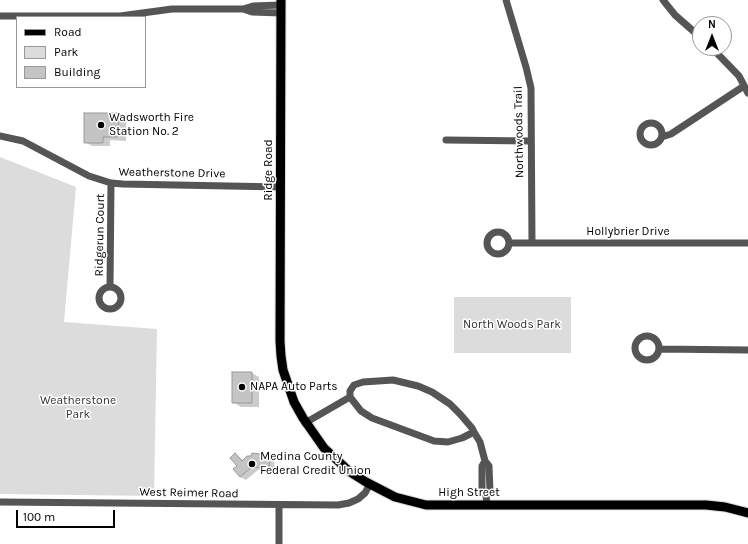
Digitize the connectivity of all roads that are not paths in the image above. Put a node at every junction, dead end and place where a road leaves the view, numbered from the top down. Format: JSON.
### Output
{"nodes":[{"id":1,"x":506,"y":0,"type":"edge"},
{"id":2,"x":663,"y":0,"type":"edge"},
{"id":3,"x":281,"y":6,"type":"edge"},
{"id":4,"x":0,"y":16,"type":"edge"},
{"id":5,"x":692,"y":30,"type":"edge"},
{"id":6,"x":720,"y":56,"type":"edge"},
{"id":7,"x":744,"y":86,"type":"junction"},
{"id":8,"x":748,"y":93,"type":"edge"},
{"id":9,"x":0,"y":136,"type":"edge"},
{"id":10,"x":662,"y":137,"type":"dead end"},
{"id":11,"x":446,"y":140,"type":"dead end"},
{"id":12,"x":531,"y":141,"type":"junction"},
{"id":13,"x":111,"y":183,"type":"junction"},
{"id":14,"x":281,"y":187,"type":"junction"},
{"id":15,"x":509,"y":243,"type":"dead end"},
{"id":16,"x":532,"y":243,"type":"junction"},
{"id":17,"x":748,"y":243,"type":"edge"},
{"id":18,"x":110,"y":286,"type":"dead end"},
{"id":19,"x":280,"y":341,"type":"joint"},
{"id":20,"x":659,"y":349,"type":"dead end"},
{"id":21,"x":748,"y":350,"type":"edge"},
{"id":22,"x":350,"y":397,"type":"junction"},
{"id":23,"x":305,"y":423,"type":"junction"},
{"id":24,"x":474,"y":432,"type":"junction"},
{"id":25,"x":370,"y":484,"type":"junction"},
{"id":26,"x":0,"y":502,"type":"edge"},
{"id":27,"x":279,"y":505,"type":"junction"},
{"id":28,"x":487,"y":505,"type":"junction"},
{"id":29,"x":748,"y":513,"type":"edge"},
{"id":30,"x":279,"y":544,"type":"edge"}],
"edges":[{"from":1,"to":12,"type":"street","name":"Northwoods Trail"},
{"from":2,"to":5,"type":"street"},
{"from":3,"to":4,"type":"street"},
{"from":3,"to":14,"type":"main road","name":"Ridge Road"},
{"from":6,"to":7,"type":"street"},
{"from":7,"to":8,"type":"street"},
{"from":7,"to":10,"type":"street"},
{"from":9,"to":13,"type":"street","name":"Weatherstone Drive"},
{"from":11,"to":12,"type":"street"},
{"from":12,"to":16,"type":"street","name":"Northwoods Trail"},
{"from":13,"to":14,"type":"street","name":"Weatherstone Drive"},
{"from":13,"to":18,"type":"street","name":"Ridgerun Court"},
{"from":14,"to":19,"type":"main road","name":"Ridge Road"},
{"from":15,"to":16,"type":"street","name":"Hollybrier Drive"},
{"from":16,"to":17,"type":"street","name":"Hollybrier Drive"},
{"from":19,"to":23,"type":"main road","name":"High Street"},
{"from":20,"to":21,"type":"street"},
{"from":22,"to":23,"type":"street"},
{"from":22,"to":24,"type":"street"},
{"from":22,"to":24,"type":"street"},
{"from":23,"to":25,"type":"main road","name":"High Street"},
{"from":24,"to":28,"type":"street"},
{"from":25,"to":27,"type":"street","name":"West Reimer Road"},
{"from":25,"to":28,"type":"main road","name":"High Street"},
{"from":26,"to":27,"type":"street","name":"West Reimer Road"},
{"from":27,"to":30,"type":"street"},
{"from":28,"to":29,"type":"main road","name":"High Street"}]}
